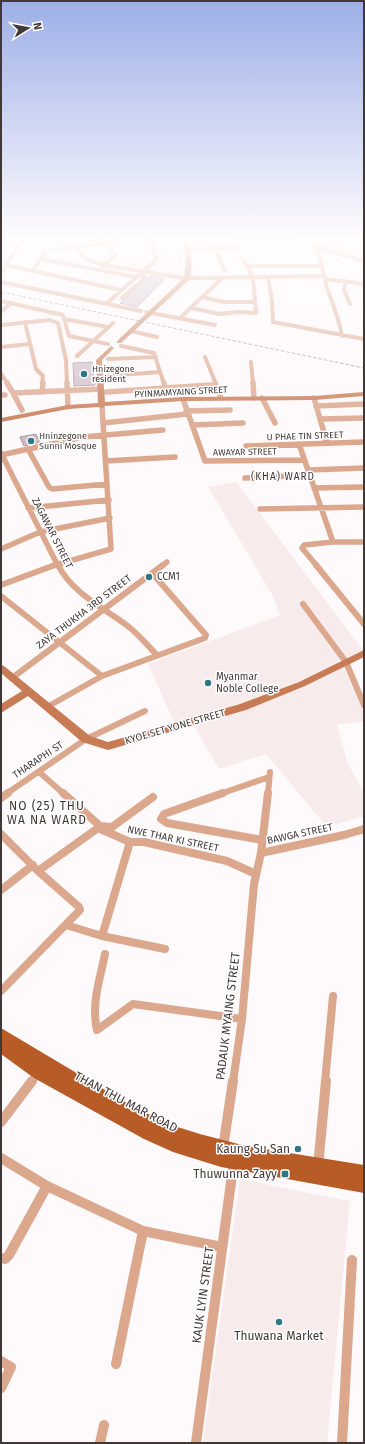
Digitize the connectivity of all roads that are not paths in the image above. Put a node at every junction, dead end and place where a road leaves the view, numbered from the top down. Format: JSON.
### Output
{"nodes":[{"id":1,"x":28,"y":307,"type":"edge"},
{"id":2,"x":124,"y":307,"type":"edge"},
{"id":3,"x":151,"y":307,"type":"edge"},
{"id":4,"x":256,"y":307,"type":"edge"},
{"id":5,"x":272,"y":307,"type":"edge"},
{"id":6,"x":335,"y":307,"type":"edge"},
{"id":7,"x":191,"y":308,"type":"joint"},
{"id":8,"x":146,"y":312,"type":"junction"},
{"id":9,"x":180,"y":318,"type":"junction"},
{"id":10,"x":64,"y":319,"type":"junction"},
{"id":11,"x":25,"y":322,"type":"junction"},
{"id":12,"x":113,"y":323,"type":"dead end"},
{"id":13,"x":1,"y":325,"type":"edge"},
{"id":14,"x":215,"y":325,"type":"dead end"},
{"id":15,"x":108,"y":327,"type":"junction"},
{"id":16,"x":131,"y":331,"type":"junction"},
{"id":17,"x":342,"y":336,"type":"junction"},
{"id":18,"x":156,"y":337,"type":"dead end"},
{"id":19,"x":364,"y":339,"type":"edge"},
{"id":20,"x":93,"y":341,"type":"junction"},
{"id":21,"x":29,"y":344,"type":"junction"},
{"id":22,"x":115,"y":344,"type":"junction"},
{"id":23,"x":1,"y":347,"type":"edge"},
{"id":24,"x":77,"y":356,"type":"dead end"},
{"id":25,"x":156,"y":357,"type":"junction"},
{"id":26,"x":204,"y":357,"type":"dead end"},
{"id":27,"x":108,"y":359,"type":"dead end"},
{"id":28,"x":251,"y":362,"type":"dead end"},
{"id":29,"x":160,"y":372,"type":"junction"},
{"id":30,"x":1,"y":376,"type":"edge"},
{"id":31,"x":105,"y":376,"type":"dead end"},
{"id":32,"x":210,"y":384,"type":"dead end"},
{"id":33,"x":165,"y":388,"type":"junction"},
{"id":34,"x":68,"y":391,"type":"junction"},
{"id":35,"x":103,"y":391,"type":"junction"},
{"id":36,"x":42,"y":392,"type":"junction"},
{"id":37,"x":13,"y":393,"type":"junction"},
{"id":38,"x":364,"y":394,"type":"edge"},
{"id":39,"x":221,"y":398,"type":"junction"},
{"id":40,"x":254,"y":398,"type":"junction"},
{"id":41,"x":262,"y":398,"type":"junction"},
{"id":42,"x":314,"y":398,"type":"junction"},
{"id":43,"x":183,"y":399,"type":"junction"},
{"id":44,"x":364,"y":404,"type":"edge"},
{"id":45,"x":102,"y":406,"type":"junction"},
{"id":46,"x":316,"y":406,"type":"junction"},
{"id":47,"x":68,"y":407,"type":"junction"},
{"id":48,"x":22,"y":410,"type":"dead end"},
{"id":49,"x":230,"y":410,"type":"dead end"},
{"id":50,"x":187,"y":413,"type":"junction"},
{"id":51,"x":364,"y":418,"type":"edge"},
{"id":52,"x":320,"y":419,"type":"junction"},
{"id":53,"x":1,"y":420,"type":"edge"},
{"id":54,"x":103,"y":423,"type":"junction"},
{"id":55,"x":243,"y":423,"type":"dead end"},
{"id":56,"x":275,"y":423,"type":"dead end"},
{"id":57,"x":192,"y":425,"type":"junction"},
{"id":58,"x":163,"y":430,"type":"dead end"},
{"id":59,"x":104,"y":435,"type":"junction"},
{"id":60,"x":364,"y":442,"type":"edge"},
{"id":61,"x":327,"y":443,"type":"junction"},
{"id":62,"x":299,"y":444,"type":"junction"},
{"id":63,"x":246,"y":446,"type":"dead end"},
{"id":64,"x":28,"y":449,"type":"junction"},
{"id":65,"x":1,"y":454,"type":"edge"},
{"id":66,"x":175,"y":457,"type":"dead end"},
{"id":67,"x":304,"y":460,"type":"junction"},
{"id":68,"x":106,"y":461,"type":"junction"},
{"id":69,"x":364,"y":468,"type":"edge"},
{"id":70,"x":308,"y":472,"type":"junction"},
{"id":71,"x":245,"y":478,"type":"dead end"},
{"id":72,"x":108,"y":484,"type":"junction"},
{"id":73,"x":364,"y":487,"type":"edge"},
{"id":74,"x":314,"y":488,"type":"junction"},
{"id":75,"x":108,"y":500,"type":"junction"},
{"id":76,"x":320,"y":507,"type":"junction"},
{"id":77,"x":364,"y":507,"type":"edge"},
{"id":78,"x":28,"y":508,"type":"junction"},
{"id":79,"x":260,"y":509,"type":"dead end"},
{"id":80,"x":110,"y":518,"type":"junction"},
{"id":81,"x":40,"y":532,"type":"junction"},
{"id":82,"x":333,"y":542,"type":"junction"},
{"id":83,"x":364,"y":542,"type":"edge"},
{"id":84,"x":1,"y":549,"type":"edge"},
{"id":85,"x":168,"y":562,"type":"dead end"},
{"id":86,"x":57,"y":564,"type":"junction"},
{"id":87,"x":152,"y":573,"type":"junction"},
{"id":88,"x":1,"y":585,"type":"edge"},
{"id":89,"x":1,"y":596,"type":"edge"},
{"id":90,"x":303,"y":604,"type":"dead end"},
{"id":91,"x":103,"y":610,"type":"junction"},
{"id":92,"x":364,"y":624,"type":"edge"},
{"id":93,"x":59,"y":643,"type":"junction"},
{"id":94,"x":364,"y":653,"type":"edge"},
{"id":95,"x":157,"y":655,"type":"junction"},
{"id":96,"x":346,"y":662,"type":"junction"},
{"id":97,"x":1,"y":668,"type":"edge"},
{"id":98,"x":102,"y":676,"type":"junction"},
{"id":99,"x":12,"y":678,"type":"junction"},
{"id":100,"x":27,"y":692,"type":"junction"},
{"id":101,"x":364,"y":705,"type":"edge"},
{"id":102,"x":47,"y":707,"type":"junction"},
{"id":103,"x":1,"y":709,"type":"edge"},
{"id":104,"x":144,"y":711,"type":"dead end"},
{"id":105,"x":86,"y":740,"type":"junction"},
{"id":106,"x":39,"y":772,"type":"junction"},
{"id":107,"x":153,"y":797,"type":"dead end"},
{"id":108,"x":1,"y":798,"type":"edge"},
{"id":109,"x":99,"y":827,"type":"junction"},
{"id":110,"x":364,"y":828,"type":"edge"},
{"id":111,"x":1,"y":834,"type":"edge"},
{"id":112,"x":262,"y":840,"type":"junction"},
{"id":113,"x":130,"y":842,"type":"junction"},
{"id":114,"x":261,"y":853,"type":"junction"},
{"id":115,"x":36,"y":868,"type":"junction"},
{"id":116,"x":256,"y":874,"type":"junction"},
{"id":117,"x":1,"y":890,"type":"edge"},
{"id":118,"x":66,"y":925,"type":"junction"},
{"id":119,"x":102,"y":936,"type":"junction"},
{"id":120,"x":165,"y":949,"type":"dead end"},
{"id":121,"x":105,"y":954,"type":"dead end"},
{"id":122,"x":1,"y":991,"type":"edge"},
{"id":123,"x":333,"y":996,"type":"dead end"},
{"id":124,"x":242,"y":1019,"type":"junction"},
{"id":125,"x":1,"y":1034,"type":"edge"},
{"id":126,"x":1,"y":1046,"type":"edge"},
{"id":127,"x":42,"y":1068,"type":"junction"},
{"id":128,"x":1,"y":1122,"type":"edge"},
{"id":129,"x":228,"y":1155,"type":"junction"},
{"id":130,"x":1,"y":1158,"type":"edge"},
{"id":131,"x":318,"y":1171,"type":"junction"},
{"id":132,"x":364,"y":1172,"type":"edge"},
{"id":133,"x":47,"y":1186,"type":"junction"},
{"id":134,"x":364,"y":1186,"type":"edge"},
{"id":135,"x":143,"y":1231,"type":"junction"},
{"id":136,"x":222,"y":1248,"type":"junction"},
{"id":137,"x":1,"y":1258,"type":"edge"},
{"id":138,"x":352,"y":1260,"type":"dead end"},
{"id":139,"x":1,"y":1361,"type":"edge"},
{"id":140,"x":116,"y":1364,"type":"dead end"},
{"id":141,"x":1,"y":1388,"type":"edge"},
{"id":142,"x":104,"y":1425,"type":"dead end"},
{"id":143,"x":100,"y":1443,"type":"edge"},
{"id":144,"x":196,"y":1443,"type":"edge"},
{"id":145,"x":342,"y":1443,"type":"edge"}],
"edges":[{"from":1,"to":10,"type":"street"},
{"from":2,"to":8,"type":"street"},
{"from":3,"to":8,"type":"street"},
{"from":4,"to":7,"type":"street"},
{"from":5,"to":17,"type":"street"},
{"from":6,"to":17,"type":"street"},
{"from":7,"to":9,"type":"street"},
{"from":8,"to":9,"type":"street"},
{"from":8,"to":16,"type":"street"},
{"from":8,"to":22,"type":"street"},
{"from":9,"to":14,"type":"street"},
{"from":10,"to":15,"type":"street"},
{"from":10,"to":20,"type":"street"},
{"from":11,"to":13,"type":"street"},
{"from":11,"to":21,"type":"street"},
{"from":11,"to":34,"type":"street"},
{"from":12,"to":15,"type":"street"},
{"from":15,"to":20,"type":"street"},
{"from":16,"to":18,"type":"street"},
{"from":16,"to":22,"type":"street"},
{"from":17,"to":19,"type":"street"},
{"from":20,"to":22,"type":"street"},
{"from":20,"to":24,"type":"street"},
{"from":21,"to":23,"type":"street"},
{"from":21,"to":36,"type":"street"},
{"from":22,"to":25,"type":"street"},
{"from":22,"to":35,"type":"street"},
{"from":25,"to":27,"type":"street"},
{"from":25,"to":29,"type":"street"},
{"from":26,"to":39,"type":"street"},
{"from":28,"to":40,"type":"street"},
{"from":29,"to":31,"type":"street"},
{"from":29,"to":33,"type":"street"},
{"from":30,"to":37,"type":"street"},
{"from":32,"to":33,"type":"street"},
{"from":33,"to":35,"type":"street"},
{"from":34,"to":35,"type":"street"},
{"from":34,"to":36,"type":"street"},
{"from":34,"to":47,"type":"street"},
{"from":35,"to":45,"type":"street"},
{"from":36,"to":37,"type":"street"},
{"from":37,"to":48,"type":"street"},
{"from":38,"to":42,"type":"street","name":"PYINMAMYAING STREET"},
{"from":39,"to":40,"type":"street","name":"PYINMAMYAING STREET"},
{"from":39,"to":43,"type":"street","name":"PYINMAMYAING STREET"},
{"from":40,"to":41,"type":"street","name":"PYINMAMYAING STREET"},
{"from":41,"to":42,"type":"street","name":"PYINMAMYAING STREET"},
{"from":41,"to":56,"type":"street"},
{"from":42,"to":46,"type":"street"},
{"from":43,"to":45,"type":"street","name":"PYINMAMYAING STREET"},
{"from":43,"to":50,"type":"street","name":"AWAYAR STREET"},
{"from":44,"to":46,"type":"street"},
{"from":45,"to":47,"type":"street","name":"PYINMAMYAING STREET"},
{"from":45,"to":54,"type":"street"},
{"from":46,"to":52,"type":"street"},
{"from":47,"to":53,"type":"street","name":"PYINMAMYAING STREET"},
{"from":49,"to":50,"type":"street"},
{"from":50,"to":54,"type":"street"},
{"from":50,"to":57,"type":"street","name":"AWAYAR STREET"},
{"from":51,"to":52,"type":"street"},
{"from":52,"to":61,"type":"street"},
{"from":54,"to":59,"type":"street"},
{"from":55,"to":57,"type":"street"},
{"from":57,"to":67,"type":"street","name":"AWAYAR STREET"},
{"from":58,"to":59,"type":"street"},
{"from":59,"to":64,"type":"street"},
{"from":59,"to":68,"type":"street"},
{"from":60,"to":61,"type":"street","name":"U PHAE TIN STREET"},
{"from":61,"to":62,"type":"street","name":"U PHAE TIN STREET"},
{"from":62,"to":63,"type":"street","name":"U PHAE TIN STREET"},
{"from":62,"to":67,"type":"street"},
{"from":64,"to":65,"type":"street"},
{"from":64,"to":72,"type":"street"},
{"from":65,"to":78,"type":"street","name":"ZAGAWAR STREET"},
{"from":66,"to":68,"type":"street"},
{"from":67,"to":70,"type":"street"},
{"from":68,"to":72,"type":"street"},
{"from":69,"to":70,"type":"street"},
{"from":70,"to":71,"type":"street"},
{"from":70,"to":74,"type":"street"},
{"from":72,"to":75,"type":"street"},
{"from":73,"to":74,"type":"street"},
{"from":74,"to":76,"type":"street"},
{"from":75,"to":78,"type":"street"},
{"from":75,"to":80,"type":"street"},
{"from":76,"to":77,"type":"street"},
{"from":76,"to":79,"type":"street"},
{"from":76,"to":82,"type":"street"},
{"from":78,"to":81,"type":"street","name":"ZAGAWAR STREET"},
{"from":80,"to":81,"type":"street"},
{"from":80,"to":86,"type":"street"},
{"from":81,"to":84,"type":"street"},
{"from":81,"to":86,"type":"street","name":"ZAGAWAR STREET"},
{"from":82,"to":83,"type":"street"},
{"from":82,"to":92,"type":"street"},
{"from":85,"to":87,"type":"street","name":"ZAYA THUKHA 3RD STREET"},
{"from":86,"to":88,"type":"street"},
{"from":86,"to":91,"type":"street","name":"ZAGAWAR STREET"},
{"from":87,"to":91,"type":"street","name":"ZAYA THUKHA 3RD STREET"},
{"from":87,"to":95,"type":"street"},
{"from":89,"to":93,"type":"street"},
{"from":90,"to":96,"type":"street"},
{"from":91,"to":93,"type":"street","name":"ZAYA THUKHA 3RD STREET"},
{"from":91,"to":95,"type":"street","name":"ZAGAWAR STREET"},
{"from":93,"to":98,"type":"street"},
{"from":93,"to":99,"type":"street","name":"ZAYA THUKHA 3RD STREET"},
{"from":94,"to":96,"type":"street","name":"KYOE SET YONE STREET"},
{"from":95,"to":98,"type":"street"},
{"from":96,"to":101,"type":"street"},
{"from":96,"to":105,"type":"street","name":"KYOE SET YONE STREET"},
{"from":97,"to":99,"type":"street","name":"KYOE SET YONE STREET"},
{"from":98,"to":102,"type":"street"},
{"from":99,"to":100,"type":"street","name":"KYOE SET YONE STREET"},
{"from":100,"to":102,"type":"street","name":"KYOE SET YONE STREET"},
{"from":100,"to":103,"type":"street"},
{"from":102,"to":105,"type":"street","name":"KYOE SET YONE STREET"},
{"from":104,"to":105,"type":"street","name":"THARAPHI ST"},
{"from":105,"to":106,"type":"street","name":"THARAPHI ST"},
{"from":106,"to":108,"type":"street","name":"THARAPHI ST"},
{"from":106,"to":109,"type":"street","name":"NWE THAR KI STREET"},
{"from":107,"to":109,"type":"street"},
{"from":109,"to":113,"type":"street","name":"NWE THAR KI STREET"},
{"from":109,"to":115,"type":"street"},
{"from":110,"to":114,"type":"street","name":"BAWGA STREET"},
{"from":111,"to":115,"type":"street"},
{"from":112,"to":112,"type":"street"},
{"from":112,"to":114,"type":"street"},
{"from":113,"to":116,"type":"street","name":"NWE THAR KI STREET"},
{"from":113,"to":119,"type":"street"},
{"from":114,"to":116,"type":"street","name":"BAWGA STREET"},
{"from":115,"to":117,"type":"street"},
{"from":115,"to":118,"type":"street"},
{"from":116,"to":124,"type":"street","name":"PADAUK MYAING STREET"},
{"from":118,"to":119,"type":"street"},
{"from":118,"to":122,"type":"street"},
{"from":119,"to":120,"type":"street"},
{"from":121,"to":124,"type":"street"},
{"from":123,"to":131,"type":"street"},
{"from":124,"to":129,"type":"street","name":"PADAUK MYAING STREET"},
{"from":125,"to":127,"type":"main road","name":"THAN THU MAR ROAD"},
{"from":126,"to":127,"type":"main road","name":"THAN THU MAR ROAD"},
{"from":127,"to":128,"type":"street"},
{"from":127,"to":129,"type":"main road","name":"THAN THU MAR ROAD"},
{"from":129,"to":131,"type":"main road","name":"THAN THU MAR ROAD"},
{"from":129,"to":136,"type":"street","name":"KAUK LYIN STREET"},
{"from":130,"to":133,"type":"street"},
{"from":131,"to":132,"type":"main road","name":"THAN THU MAR ROAD"},
{"from":131,"to":134,"type":"main road","name":"THAN THU MAR ROAD"},
{"from":133,"to":135,"type":"street"},
{"from":133,"to":137,"type":"street"},
{"from":135,"to":136,"type":"street"},
{"from":135,"to":140,"type":"street"},
{"from":136,"to":144,"type":"street","name":"KAUK LYIN STREET"},
{"from":138,"to":145,"type":"street"},
{"from":139,"to":141,"type":"street"},
{"from":142,"to":143,"type":"street"}]}
